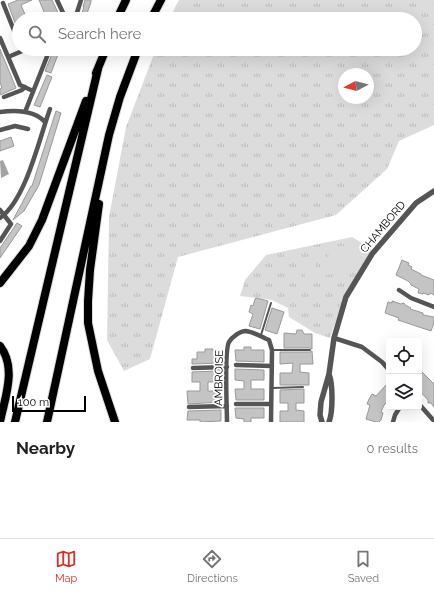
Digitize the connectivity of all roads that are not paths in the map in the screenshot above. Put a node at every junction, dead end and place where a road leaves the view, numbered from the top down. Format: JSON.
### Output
{"nodes":[{"id":1,"x":9,"y":0,"type":"edge"},
{"id":2,"x":57,"y":0,"type":"edge"},
{"id":3,"x":81,"y":0,"type":"edge"},
{"id":4,"x":126,"y":0,"type":"edge"},
{"id":5,"x":161,"y":0,"type":"edge"},
{"id":6,"x":1,"y":3,"type":"edge"},
{"id":7,"x":63,"y":12,"type":"edge"},
{"id":8,"x":77,"y":12,"type":"edge"},
{"id":9,"x":120,"y":12,"type":"edge"},
{"id":10,"x":155,"y":12,"type":"edge"},
{"id":11,"x":12,"y":27,"type":"edge"},
{"id":12,"x":1,"y":40,"type":"edge"},
{"id":13,"x":12,"y":55,"type":"edge"},
{"id":14,"x":47,"y":56,"type":"edge"},
{"id":15,"x":103,"y":56,"type":"edge"},
{"id":16,"x":135,"y":56,"type":"edge"},
{"id":17,"x":8,"y":57,"type":"junction"},
{"id":18,"x":98,"y":69,"type":"junction"},
{"id":19,"x":24,"y":87,"type":"junction"},
{"id":20,"x":33,"y":91,"type":"junction"},
{"id":21,"x":4,"y":97,"type":"dead end"},
{"id":22,"x":50,"y":109,"type":"dead end"},
{"id":23,"x":0,"y":112,"type":"edge"},
{"id":24,"x":25,"y":112,"type":"junction"},
{"id":25,"x":45,"y":122,"type":"junction"},
{"id":26,"x":28,"y":129,"type":"dead end"},
{"id":27,"x":0,"y":130,"type":"edge"},
{"id":28,"x":106,"y":149,"type":"junction"},
{"id":29,"x":434,"y":191,"type":"edge"},
{"id":30,"x":0,"y":210,"type":"edge"},
{"id":31,"x":2,"y":217,"type":"edge"},
{"id":32,"x":0,"y":241,"type":"edge"},
{"id":33,"x":0,"y":283,"type":"edge"},
{"id":34,"x":399,"y":290,"type":"dead end"},
{"id":35,"x":271,"y":304,"type":"dead end"},
{"id":36,"x":434,"y":307,"type":"edge"},
{"id":37,"x":261,"y":336,"type":"junction"},
{"id":38,"x":334,"y":338,"type":"junction"},
{"id":39,"x":0,"y":346,"type":"edge"},
{"id":40,"x":272,"y":350,"type":"junction"},
{"id":41,"x":310,"y":350,"type":"dead end"},
{"id":42,"x":236,"y":365,"type":"dead end"},
{"id":43,"x":272,"y":366,"type":"junction"},
{"id":44,"x":227,"y":367,"type":"junction"},
{"id":45,"x":386,"y":367,"type":"edge"},
{"id":46,"x":193,"y":368,"type":"dead end"},
{"id":47,"x":329,"y":374,"type":"junction"},
{"id":48,"x":271,"y":388,"type":"junction"},
{"id":49,"x":304,"y":388,"type":"dead end"},
{"id":50,"x":321,"y":400,"type":"junction"},
{"id":51,"x":331,"y":401,"type":"junction"},
{"id":52,"x":236,"y":404,"type":"dead end"},
{"id":53,"x":271,"y":404,"type":"junction"},
{"id":54,"x":227,"y":406,"type":"junction"},
{"id":55,"x":189,"y":407,"type":"dead end"},
{"id":56,"x":422,"y":407,"type":"edge"},
{"id":57,"x":398,"y":410,"type":"edge"},
{"id":58,"x":434,"y":421,"type":"edge"},
{"id":59,"x":0,"y":422,"type":"edge"},
{"id":60,"x":16,"y":422,"type":"edge"},
{"id":61,"x":47,"y":422,"type":"edge"},
{"id":62,"x":115,"y":422,"type":"edge"},
{"id":63,"x":227,"y":422,"type":"edge"},
{"id":64,"x":271,"y":422,"type":"edge"},
{"id":65,"x":322,"y":422,"type":"edge"},
{"id":66,"x":330,"y":422,"type":"edge"},
{"id":67,"x":394,"y":422,"type":"edge"}],
"edges":[{"from":1,"to":6,"type":"street"},
{"from":2,"to":7,"type":"street"},
{"from":3,"to":8,"type":"street"},
{"from":4,"to":9,"type":"highway"},
{"from":5,"to":10,"type":"highway"},
{"from":6,"to":11,"type":"street"},
{"from":12,"to":17,"type":"street"},
{"from":13,"to":17,"type":"street"},
{"from":14,"to":20,"type":"street"},
{"from":15,"to":18,"type":"highway"},
{"from":16,"to":28,"type":"highway"},
{"from":17,"to":19,"type":"street"},
{"from":18,"to":33,"type":"highway"},
{"from":18,"to":60,"type":"highway"},
{"from":19,"to":20,"type":"street"},
{"from":19,"to":21,"type":"street"},
{"from":20,"to":24,"type":"street"},
{"from":22,"to":25,"type":"street"},
{"from":23,"to":24,"type":"street"},
{"from":24,"to":25,"type":"street"},
{"from":25,"to":31,"type":"street"},
{"from":26,"to":27,"type":"street"},
{"from":28,"to":61,"type":"highway"},
{"from":28,"to":62,"type":"highway"},
{"from":29,"to":38,"type":"street","name":"CHAMBORD"},
{"from":30,"to":31,"type":"street"},
{"from":31,"to":32,"type":"street"},
{"from":34,"to":36,"type":"street"},
{"from":35,"to":37,"type":"lane"},
{"from":37,"to":40,"type":"street"},
{"from":37,"to":44,"type":"street","name":"AMBROISE"},
{"from":38,"to":45,"type":"street"},
{"from":38,"to":47,"type":"street","name":"CHAMBORD"},
{"from":39,"to":59,"type":"highway"},
{"from":40,"to":41,"type":"lane"},
{"from":40,"to":43,"type":"street"},
{"from":42,"to":43,"type":"street"},
{"from":43,"to":48,"type":"street"},
{"from":44,"to":46,"type":"street"},
{"from":44,"to":54,"type":"street","name":"AMBROISE"},
{"from":47,"to":50,"type":"street","name":"CHAMBORD"},
{"from":47,"to":51,"type":"street","name":"CHAMBORD"},
{"from":48,"to":49,"type":"lane"},
{"from":48,"to":53,"type":"street"},
{"from":50,"to":51,"type":"street"},
{"from":50,"to":65,"type":"street","name":"CHAMBORD"},
{"from":51,"to":66,"type":"street","name":"CHAMBORD"},
{"from":52,"to":53,"type":"street"},
{"from":53,"to":64,"type":"street"},
{"from":54,"to":55,"type":"street"},
{"from":54,"to":63,"type":"street","name":"AMBROISE"},
{"from":56,"to":58,"type":"street"},
{"from":57,"to":67,"type":"street"}]}
